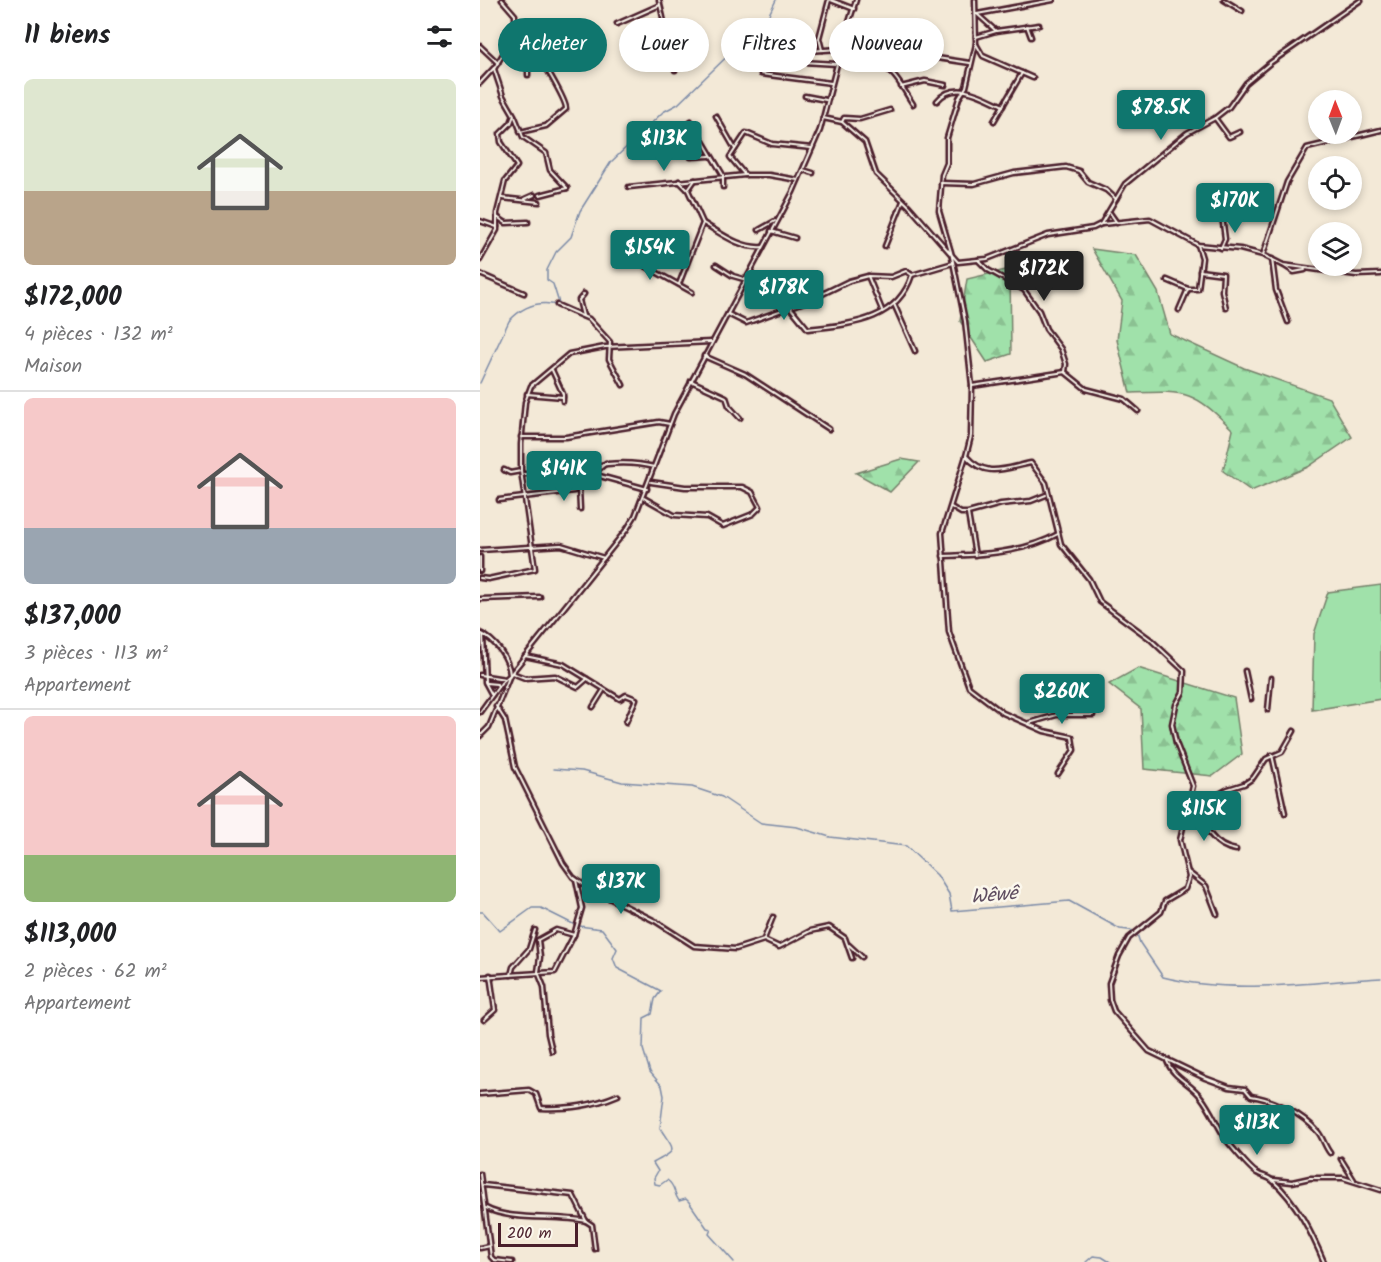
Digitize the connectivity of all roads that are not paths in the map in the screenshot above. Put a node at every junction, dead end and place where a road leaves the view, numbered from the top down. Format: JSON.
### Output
{"nodes":[{"id":1,"x":502,"y":0,"type":"edge"},
{"id":2,"x":659,"y":0,"type":"edge"},
{"id":3,"x":830,"y":0,"type":"edge"},
{"id":4,"x":856,"y":0,"type":"edge"},
{"id":5,"x":975,"y":0,"type":"edge"},
{"id":6,"x":1053,"y":0,"type":"edge"},
{"id":7,"x":1224,"y":0,"type":"edge"},
{"id":8,"x":1360,"y":0,"type":"edge"},
{"id":9,"x":660,"y":5,"type":"junction"},
{"id":10,"x":854,"y":9,"type":"junction"},
{"id":11,"x":1242,"y":11,"type":"dead end"},
{"id":12,"x":977,"y":14,"type":"junction"},
{"id":13,"x":515,"y":18,"type":"edge"},
{"id":14,"x":663,"y":18,"type":"edge"},
{"id":15,"x":850,"y":18,"type":"edge"},
{"id":16,"x":617,"y":24,"type":"dead end"},
{"id":17,"x":1040,"y":25,"type":"dead end"},
{"id":18,"x":1027,"y":26,"type":"junction"},
{"id":19,"x":996,"y":31,"type":"junction"},
{"id":20,"x":976,"y":37,"type":"junction"},
{"id":21,"x":1031,"y":37,"type":"dead end"},
{"id":22,"x":976,"y":44,"type":"junction"},
{"id":23,"x":480,"y":46,"type":"edge"},
{"id":24,"x":817,"y":50,"type":"edge"},
{"id":25,"x":822,"y":50,"type":"junction"},
{"id":26,"x":829,"y":50,"type":"edge"},
{"id":27,"x":974,"y":50,"type":"junction"},
{"id":28,"x":980,"y":52,"type":"junction"},
{"id":29,"x":944,"y":59,"type":"edge"},
{"id":30,"x":970,"y":63,"type":"junction"},
{"id":31,"x":497,"y":64,"type":"junction"},
{"id":32,"x":547,"y":72,"type":"edge"},
{"id":33,"x":834,"y":72,"type":"edge"},
{"id":34,"x":890,"y":72,"type":"edge"},
{"id":35,"x":1022,"y":73,"type":"junction"},
{"id":36,"x":761,"y":75,"type":"dead end"},
{"id":37,"x":1033,"y":78,"type":"dead end"},
{"id":38,"x":480,"y":83,"type":"edge"},
{"id":39,"x":831,"y":83,"type":"junction"},
{"id":40,"x":945,"y":85,"type":"dead end"},
{"id":41,"x":901,"y":87,"type":"junction"},
{"id":42,"x":965,"y":89,"type":"junction"},
{"id":43,"x":806,"y":96,"type":"dead end"},
{"id":44,"x":827,"y":100,"type":"junction"},
{"id":45,"x":937,"y":100,"type":"dead end"},
{"id":46,"x":913,"y":104,"type":"dead end"},
{"id":47,"x":1003,"y":106,"type":"junction"},
{"id":48,"x":890,"y":110,"type":"dead end"},
{"id":49,"x":514,"y":115,"type":"junction"},
{"id":50,"x":716,"y":116,"type":"dead end"},
{"id":51,"x":823,"y":118,"type":"junction"},
{"id":52,"x":1215,"y":118,"type":"junction"},
{"id":53,"x":692,"y":121,"type":"dead end"},
{"id":54,"x":994,"y":121,"type":"dead end"},
{"id":55,"x":842,"y":122,"type":"junction"},
{"id":56,"x":1381,"y":130,"type":"edge"},
{"id":57,"x":520,"y":132,"type":"junction"},
{"id":58,"x":1240,"y":132,"type":"dead end"},
{"id":59,"x":812,"y":148,"type":"junction"},
{"id":60,"x":735,"y":149,"type":"junction"},
{"id":61,"x":710,"y":156,"type":"junction"},
{"id":62,"x":691,"y":157,"type":"dead end"},
{"id":63,"x":803,"y":170,"type":"junction"},
{"id":64,"x":813,"y":173,"type":"dead end"},
{"id":65,"x":746,"y":175,"type":"junction"},
{"id":66,"x":724,"y":177,"type":"junction"},
{"id":67,"x":695,"y":180,"type":"junction"},
{"id":68,"x":799,"y":180,"type":"junction"},
{"id":69,"x":679,"y":181,"type":"junction"},
{"id":70,"x":941,"y":183,"type":"junction"},
{"id":71,"x":629,"y":187,"type":"dead end"},
{"id":72,"x":723,"y":187,"type":"dead end"},
{"id":73,"x":688,"y":190,"type":"junction"},
{"id":74,"x":534,"y":195,"type":"dead end"},
{"id":75,"x":540,"y":195,"type":"dead end"},
{"id":76,"x":502,"y":198,"type":"junction"},
{"id":77,"x":1116,"y":199,"type":"junction"},
{"id":78,"x":522,"y":200,"type":"junction"},
{"id":79,"x":903,"y":201,"type":"junction"},
{"id":80,"x":539,"y":202,"type":"dead end"},
{"id":81,"x":1110,"y":213,"type":"junction"},
{"id":82,"x":1222,"y":216,"type":"dead end"},
{"id":83,"x":497,"y":217,"type":"junction"},
{"id":84,"x":777,"y":220,"type":"junction"},
{"id":85,"x":480,"y":221,"type":"edge"},
{"id":86,"x":528,"y":222,"type":"dead end"},
{"id":87,"x":703,"y":223,"type":"junction"},
{"id":88,"x":1117,"y":223,"type":"junction"},
{"id":89,"x":1101,"y":224,"type":"junction"},
{"id":90,"x":497,"y":227,"type":"junction"},
{"id":91,"x":759,"y":230,"type":"dead end"},
{"id":92,"x":771,"y":231,"type":"junction"},
{"id":93,"x":795,"y":238,"type":"dead end"},
{"id":94,"x":1198,"y":245,"type":"junction"},
{"id":95,"x":885,"y":246,"type":"dead end"},
{"id":96,"x":763,"y":247,"type":"junction"},
{"id":97,"x":1221,"y":248,"type":"junction"},
{"id":98,"x":618,"y":252,"type":"dead end"},
{"id":99,"x":951,"y":252,"type":"junction"},
{"id":100,"x":1263,"y":255,"type":"junction"},
{"id":101,"x":1272,"y":259,"type":"junction"},
{"id":102,"x":480,"y":260,"type":"edge"},
{"id":103,"x":978,"y":260,"type":"junction"},
{"id":104,"x":958,"y":262,"type":"junction"},
{"id":105,"x":952,"y":263,"type":"junction"},
{"id":106,"x":716,"y":265,"type":"dead end"},
{"id":107,"x":1200,"y":271,"type":"junction"},
{"id":108,"x":480,"y":274,"type":"edge"},
{"id":109,"x":1381,"y":274,"type":"edge"},
{"id":110,"x":912,"y":275,"type":"junction"},
{"id":111,"x":868,"y":276,"type":"junction"},
{"id":112,"x":747,"y":280,"type":"junction"},
{"id":113,"x":1167,"y":280,"type":"dead end"},
{"id":114,"x":679,"y":284,"type":"junction"},
{"id":115,"x":1188,"y":289,"type":"junction"},
{"id":116,"x":692,"y":292,"type":"dead end"},
{"id":117,"x":524,"y":293,"type":"dead end"},
{"id":118,"x":584,"y":294,"type":"dead end"},
{"id":119,"x":894,"y":304,"type":"junction"},
{"id":120,"x":557,"y":306,"type":"dead end"},
{"id":121,"x":790,"y":307,"type":"junction"},
{"id":122,"x":1226,"y":308,"type":"dead end"},
{"id":123,"x":882,"y":310,"type":"junction"},
{"id":124,"x":1179,"y":310,"type":"dead end"},
{"id":125,"x":728,"y":314,"type":"junction"},
{"id":126,"x":583,"y":316,"type":"junction"},
{"id":127,"x":1288,"y":322,"type":"dead end"},
{"id":128,"x":711,"y":342,"type":"junction"},
{"id":129,"x":607,"y":347,"type":"junction"},
{"id":130,"x":915,"y":351,"type":"dead end"},
{"id":131,"x":704,"y":356,"type":"junction"},
{"id":132,"x":552,"y":370,"type":"junction"},
{"id":133,"x":1065,"y":372,"type":"junction"},
{"id":134,"x":691,"y":381,"type":"junction"},
{"id":135,"x":623,"y":385,"type":"dead end"},
{"id":136,"x":972,"y":386,"type":"junction"},
{"id":137,"x":527,"y":394,"type":"junction"},
{"id":138,"x":1138,"y":411,"type":"dead end"},
{"id":139,"x":740,"y":418,"type":"dead end"},
{"id":140,"x":670,"y":424,"type":"junction"},
{"id":141,"x":829,"y":429,"type":"dead end"},
{"id":142,"x":521,"y":437,"type":"junction"},
{"id":143,"x":966,"y":456,"type":"junction"},
{"id":144,"x":606,"y":463,"type":"junction"},
{"id":145,"x":655,"y":468,"type":"junction"},
{"id":146,"x":504,"y":470,"type":"dead end"},
{"id":147,"x":523,"y":472,"type":"junction"},
{"id":148,"x":596,"y":475,"type":"junction"},
{"id":149,"x":650,"y":482,"type":"junction"},
{"id":150,"x":579,"y":487,"type":"junction"},
{"id":151,"x":647,"y":489,"type":"junction"},
{"id":152,"x":1047,"y":495,"type":"junction"},
{"id":153,"x":525,"y":496,"type":"junction"},
{"id":154,"x":644,"y":498,"type":"junction"},
{"id":155,"x":499,"y":500,"type":"dead end"},
{"id":156,"x":951,"y":507,"type":"junction"},
{"id":157,"x":580,"y":509,"type":"dead end"},
{"id":158,"x":968,"y":513,"type":"junction"},
{"id":159,"x":1058,"y":534,"type":"junction"},
{"id":160,"x":532,"y":547,"type":"junction"},
{"id":161,"x":480,"y":550,"type":"edge"},
{"id":162,"x":975,"y":555,"type":"junction"},
{"id":163,"x":943,"y":556,"type":"junction"},
{"id":164,"x":480,"y":557,"type":"edge"},
{"id":165,"x":604,"y":558,"type":"junction"},
{"id":166,"x":480,"y":571,"type":"edge"},
{"id":167,"x":480,"y":578,"type":"edge"},
{"id":168,"x":540,"y":597,"type":"dead end"},
{"id":169,"x":480,"y":599,"type":"edge"},
{"id":170,"x":481,"y":633,"type":"edge"},
{"id":171,"x":525,"y":656,"type":"junction"},
{"id":172,"x":1188,"y":665,"type":"dead end"},
{"id":173,"x":1184,"y":671,"type":"junction"},
{"id":174,"x":1245,"y":671,"type":"dead end"},
{"id":175,"x":511,"y":674,"type":"junction"},
{"id":176,"x":480,"y":675,"type":"edge"},
{"id":177,"x":484,"y":675,"type":"junction"},
{"id":178,"x":1271,"y":678,"type":"dead end"},
{"id":179,"x":505,"y":679,"type":"junction"},
{"id":180,"x":587,"y":679,"type":"junction"},
{"id":181,"x":485,"y":682,"type":"junction"},
{"id":182,"x":498,"y":687,"type":"junction"},
{"id":183,"x":603,"y":691,"type":"junction"},
{"id":184,"x":492,"y":695,"type":"junction"},
{"id":185,"x":1251,"y":699,"type":"dead end"},
{"id":186,"x":496,"y":706,"type":"junction"},
{"id":187,"x":593,"y":707,"type":"dead end"},
{"id":188,"x":1268,"y":710,"type":"dead end"},
{"id":189,"x":480,"y":712,"type":"edge"},
{"id":190,"x":1093,"y":715,"type":"dead end"},
{"id":191,"x":626,"y":722,"type":"dead end"},
{"id":192,"x":1029,"y":723,"type":"junction"},
{"id":193,"x":1294,"y":731,"type":"dead end"},
{"id":194,"x":480,"y":736,"type":"edge"},
{"id":195,"x":1272,"y":755,"type":"junction"},
{"id":196,"x":1058,"y":774,"type":"dead end"},
{"id":197,"x":1191,"y":795,"type":"junction"},
{"id":198,"x":1197,"y":806,"type":"junction"},
{"id":199,"x":1285,"y":813,"type":"dead end"},
{"id":200,"x":1236,"y":850,"type":"dead end"},
{"id":201,"x":1188,"y":872,"type":"junction"},
{"id":202,"x":575,"y":879,"type":"junction"},
{"id":203,"x":1217,"y":914,"type":"dead end"},
{"id":204,"x":773,"y":917,"type":"dead end"},
{"id":205,"x":535,"y":930,"type":"dead end"},
{"id":206,"x":574,"y":935,"type":"junction"},
{"id":207,"x":764,"y":940,"type":"junction"},
{"id":208,"x":849,"y":945,"type":"junction"},
{"id":209,"x":862,"y":957,"type":"dead end"},
{"id":210,"x":852,"y":958,"type":"dead end"},
{"id":211,"x":538,"y":972,"type":"junction"},
{"id":212,"x":489,"y":975,"type":"junction"},
{"id":213,"x":511,"y":975,"type":"junction"},
{"id":214,"x":480,"y":977,"type":"edge"},
{"id":215,"x":484,"y":1020,"type":"dead end"},
{"id":216,"x":552,"y":1051,"type":"dead end"},
{"id":217,"x":1167,"y":1059,"type":"junction"},
{"id":218,"x":480,"y":1094,"type":"edge"},
{"id":219,"x":618,"y":1095,"type":"dead end"},
{"id":220,"x":1330,"y":1153,"type":"dead end"},
{"id":221,"x":1341,"y":1159,"type":"dead end"},
{"id":222,"x":480,"y":1174,"type":"edge"},
{"id":223,"x":1272,"y":1180,"type":"junction"},
{"id":224,"x":1354,"y":1180,"type":"junction"},
{"id":225,"x":483,"y":1185,"type":"junction"},
{"id":226,"x":1381,"y":1190,"type":"edge"},
{"id":227,"x":486,"y":1208,"type":"junction"},
{"id":228,"x":586,"y":1221,"type":"junction"},
{"id":229,"x":489,"y":1246,"type":"junction"},
{"id":230,"x":480,"y":1248,"type":"edge"},
{"id":231,"x":595,"y":1249,"type":"dead end"},
{"id":232,"x":512,"y":1262,"type":"edge"},
{"id":233,"x":1324,"y":1262,"type":"edge"}],
"edges":[{"from":1,"to":13,"type":"street"},
{"from":2,"to":9,"type":"street"},
{"from":3,"to":10,"type":"street"},
{"from":3,"to":25,"type":"street"},
{"from":4,"to":10,"type":"street"},
{"from":5,"to":12,"type":"street"},
{"from":6,"to":12,"type":"street"},
{"from":7,"to":11,"type":"street"},
{"from":8,"to":52,"type":"street"},
{"from":9,"to":14,"type":"street"},
{"from":9,"to":16,"type":"street"},
{"from":10,"to":15,"type":"street"},
{"from":12,"to":19,"type":"street"},
{"from":12,"to":20,"type":"street"},
{"from":17,"to":18,"type":"street"},
{"from":18,"to":19,"type":"street"},
{"from":18,"to":21,"type":"street"},
{"from":19,"to":20,"type":"street"},
{"from":20,"to":22,"type":"street"},
{"from":22,"to":27,"type":"street"},
{"from":22,"to":28,"type":"street"},
{"from":23,"to":31,"type":"street"},
{"from":24,"to":25,"type":"street"},
{"from":25,"to":26,"type":"street"},
{"from":27,"to":28,"type":"street"},
{"from":27,"to":30,"type":"street"},
{"from":28,"to":35,"type":"street"},
{"from":29,"to":30,"type":"street"},
{"from":30,"to":42,"type":"street"},
{"from":31,"to":38,"type":"street"},
{"from":31,"to":49,"type":"street"},
{"from":32,"to":57,"type":"street"},
{"from":33,"to":39,"type":"street"},
{"from":34,"to":41,"type":"street"},
{"from":35,"to":37,"type":"street"},
{"from":35,"to":47,"type":"street"},
{"from":36,"to":39,"type":"street"},
{"from":39,"to":44,"type":"street"},
{"from":40,"to":41,"type":"street"},
{"from":41,"to":46,"type":"street"},
{"from":42,"to":45,"type":"street"},
{"from":42,"to":47,"type":"street"},
{"from":42,"to":70,"type":"street"},
{"from":43,"to":44,"type":"street"},
{"from":44,"to":51,"type":"street"},
{"from":47,"to":54,"type":"street"},
{"from":48,"to":55,"type":"street"},
{"from":49,"to":57,"type":"street"},
{"from":49,"to":76,"type":"street"},
{"from":50,"to":60,"type":"street"},
{"from":51,"to":55,"type":"street"},
{"from":51,"to":59,"type":"street"},
{"from":52,"to":58,"type":"street"},
{"from":52,"to":77,"type":"street"},
{"from":53,"to":61,"type":"street"},
{"from":55,"to":79,"type":"street"},
{"from":56,"to":100,"type":"street"},
{"from":57,"to":75,"type":"street"},
{"from":59,"to":60,"type":"street"},
{"from":59,"to":63,"type":"street"},
{"from":60,"to":65,"type":"street"},
{"from":61,"to":62,"type":"street"},
{"from":61,"to":66,"type":"street"},
{"from":63,"to":64,"type":"street"},
{"from":63,"to":68,"type":"street"},
{"from":65,"to":66,"type":"street"},
{"from":65,"to":68,"type":"street"},
{"from":66,"to":67,"type":"street"},
{"from":66,"to":72,"type":"street"},
{"from":67,"to":69,"type":"street"},
{"from":67,"to":73,"type":"street"},
{"from":68,"to":84,"type":"street"},
{"from":69,"to":71,"type":"street"},
{"from":69,"to":73,"type":"street"},
{"from":70,"to":77,"type":"street"},
{"from":70,"to":99,"type":"street"},
{"from":73,"to":87,"type":"street"},
{"from":74,"to":78,"type":"street"},
{"from":76,"to":78,"type":"street"},
{"from":76,"to":83,"type":"street"},
{"from":77,"to":81,"type":"street"},
{"from":78,"to":80,"type":"street"},
{"from":79,"to":95,"type":"street"},
{"from":79,"to":99,"type":"street"},
{"from":81,"to":88,"type":"street"},
{"from":81,"to":89,"type":"street"},
{"from":82,"to":97,"type":"street"},
{"from":83,"to":86,"type":"street"},
{"from":83,"to":90,"type":"street"},
{"from":84,"to":91,"type":"street"},
{"from":84,"to":92,"type":"street"},
{"from":85,"to":90,"type":"street"},
{"from":87,"to":96,"type":"street"},
{"from":87,"to":114,"type":"street"},
{"from":88,"to":89,"type":"street"},
{"from":88,"to":94,"type":"street"},
{"from":89,"to":103,"type":"street"},
{"from":90,"to":102,"type":"street"},
{"from":92,"to":93,"type":"street"},
{"from":92,"to":96,"type":"street"},
{"from":94,"to":97,"type":"street"},
{"from":94,"to":107,"type":"street"},
{"from":96,"to":112,"type":"street"},
{"from":97,"to":100,"type":"street"},
{"from":98,"to":114,"type":"street"},
{"from":99,"to":104,"type":"street"},
{"from":99,"to":105,"type":"street"},
{"from":100,"to":101,"type":"street"},
{"from":101,"to":109,"type":"street"},
{"from":101,"to":127,"type":"street"},
{"from":103,"to":104,"type":"street"},
{"from":103,"to":133,"type":"street"},
{"from":104,"to":105,"type":"street"},
{"from":105,"to":110,"type":"street"},
{"from":105,"to":136,"type":"street"},
{"from":106,"to":112,"type":"street"},
{"from":107,"to":115,"type":"street"},
{"from":107,"to":122,"type":"street"},
{"from":108,"to":117,"type":"street"},
{"from":110,"to":111,"type":"street"},
{"from":110,"to":119,"type":"street"},
{"from":111,"to":121,"type":"street"},
{"from":111,"to":123,"type":"street"},
{"from":112,"to":125,"type":"street"},
{"from":113,"to":115,"type":"street"},
{"from":114,"to":116,"type":"street"},
{"from":115,"to":124,"type":"street"},
{"from":118,"to":126,"type":"street"},
{"from":119,"to":123,"type":"street"},
{"from":119,"to":130,"type":"street"},
{"from":120,"to":126,"type":"street"},
{"from":121,"to":123,"type":"street"},
{"from":121,"to":125,"type":"street"},
{"from":125,"to":128,"type":"street"},
{"from":126,"to":129,"type":"street"},
{"from":128,"to":129,"type":"street"},
{"from":128,"to":131,"type":"street"},
{"from":129,"to":132,"type":"street"},
{"from":129,"to":135,"type":"street"},
{"from":131,"to":134,"type":"street"},
{"from":131,"to":141,"type":"street"},
{"from":132,"to":137,"type":"street"},
{"from":132,"to":137,"type":"street"},
{"from":133,"to":136,"type":"street"},
{"from":133,"to":138,"type":"street"},
{"from":134,"to":139,"type":"street"},
{"from":134,"to":140,"type":"street"},
{"from":136,"to":143,"type":"street"},
{"from":137,"to":142,"type":"street"},
{"from":140,"to":142,"type":"street"},
{"from":140,"to":145,"type":"street"},
{"from":142,"to":147,"type":"street"},
{"from":143,"to":152,"type":"street"},
{"from":143,"to":156,"type":"street"},
{"from":144,"to":145,"type":"street"},
{"from":144,"to":147,"type":"street"},
{"from":144,"to":148,"type":"street"},
{"from":145,"to":149,"type":"street"},
{"from":146,"to":147,"type":"street"},
{"from":147,"to":153,"type":"street"},
{"from":148,"to":150,"type":"street"},
{"from":148,"to":151,"type":"street"},
{"from":149,"to":151,"type":"street"},
{"from":149,"to":154,"type":"street"},
{"from":150,"to":153,"type":"street"},
{"from":150,"to":157,"type":"street"},
{"from":151,"to":154,"type":"street"},
{"from":152,"to":158,"type":"street"},
{"from":152,"to":159,"type":"street"},
{"from":153,"to":155,"type":"street"},
{"from":153,"to":160,"type":"street"},
{"from":154,"to":165,"type":"street"},
{"from":156,"to":158,"type":"street"},
{"from":156,"to":163,"type":"street"},
{"from":158,"to":162,"type":"street"},
{"from":159,"to":162,"type":"street"},
{"from":159,"to":173,"type":"street"},
{"from":160,"to":161,"type":"street"},
{"from":160,"to":165,"type":"street"},
{"from":160,"to":167,"type":"street"},
{"from":162,"to":163,"type":"street"},
{"from":163,"to":192,"type":"street"},
{"from":164,"to":166,"type":"street"},
{"from":165,"to":171,"type":"street"},
{"from":168,"to":169,"type":"street"},
{"from":170,"to":175,"type":"street"},
{"from":170,"to":177,"type":"street"},
{"from":171,"to":175,"type":"street"},
{"from":171,"to":180,"type":"street"},
{"from":172,"to":173,"type":"street"},
{"from":173,"to":197,"type":"street"},
{"from":174,"to":185,"type":"street"},
{"from":175,"to":179,"type":"street"},
{"from":175,"to":180,"type":"street"},
{"from":175,"to":186,"type":"street"},
{"from":176,"to":177,"type":"street"},
{"from":177,"to":179,"type":"street"},
{"from":177,"to":181,"type":"street"},
{"from":178,"to":188,"type":"street"},
{"from":179,"to":182,"type":"street"},
{"from":180,"to":183,"type":"street"},
{"from":181,"to":182,"type":"street"},
{"from":181,"to":184,"type":"street"},
{"from":182,"to":184,"type":"street"},
{"from":183,"to":187,"type":"street"},
{"from":183,"to":191,"type":"street"},
{"from":184,"to":189,"type":"street"},
{"from":186,"to":194,"type":"street"},
{"from":186,"to":202,"type":"street"},
{"from":190,"to":192,"type":"street"},
{"from":192,"to":196,"type":"street"},
{"from":193,"to":195,"type":"street"},
{"from":195,"to":198,"type":"street"},
{"from":195,"to":199,"type":"street"},
{"from":197,"to":198,"type":"street"},
{"from":197,"to":201,"type":"street"},
{"from":198,"to":200,"type":"street"},
{"from":201,"to":203,"type":"street"},
{"from":201,"to":217,"type":"street"},
{"from":202,"to":206,"type":"street"},
{"from":202,"to":207,"type":"street"},
{"from":204,"to":207,"type":"street"},
{"from":205,"to":213,"type":"street"},
{"from":206,"to":211,"type":"street"},
{"from":206,"to":211,"type":"street"},
{"from":207,"to":208,"type":"street"},
{"from":208,"to":209,"type":"street"},
{"from":208,"to":210,"type":"street"},
{"from":211,"to":213,"type":"street"},
{"from":211,"to":216,"type":"street"},
{"from":212,"to":213,"type":"street"},
{"from":212,"to":214,"type":"street"},
{"from":212,"to":215,"type":"street"},
{"from":217,"to":220,"type":"street"},
{"from":217,"to":223,"type":"street"},
{"from":218,"to":219,"type":"street"},
{"from":221,"to":224,"type":"street"},
{"from":222,"to":225,"type":"street"},
{"from":223,"to":224,"type":"street"},
{"from":223,"to":233,"type":"street"},
{"from":224,"to":226,"type":"street"},
{"from":225,"to":227,"type":"street"},
{"from":225,"to":228,"type":"street"},
{"from":227,"to":228,"type":"street"},
{"from":227,"to":229,"type":"street"},
{"from":228,"to":231,"type":"street"},
{"from":229,"to":230,"type":"street"},
{"from":229,"to":232,"type":"street"}]}
